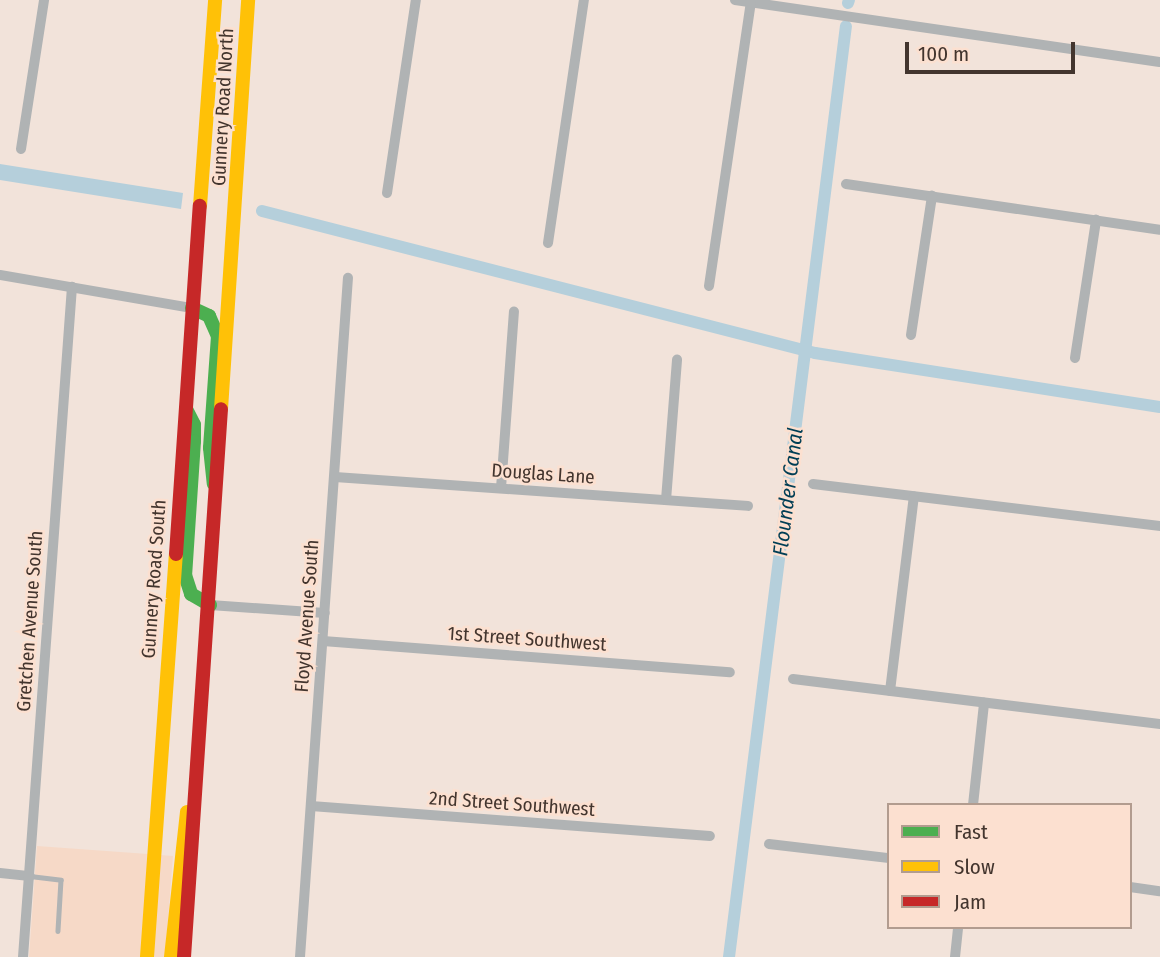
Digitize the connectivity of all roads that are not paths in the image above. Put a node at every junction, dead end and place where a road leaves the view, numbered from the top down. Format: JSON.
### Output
{"nodes":[{"id":1,"x":44,"y":0,"type":"edge"},
{"id":2,"x":215,"y":0,"type":"edge"},
{"id":3,"x":239,"y":0,"type":"edge"},
{"id":4,"x":248,"y":0,"type":"edge"},
{"id":5,"x":416,"y":0,"type":"edge"},
{"id":6,"x":584,"y":0,"type":"edge"},
{"id":7,"x":736,"y":0,"type":"edge"},
{"id":8,"x":751,"y":2,"type":"junction"},
{"id":9,"x":1160,"y":62,"type":"edge"},
{"id":10,"x":242,"y":111,"type":"junction"},
{"id":11,"x":21,"y":149,"type":"dead end"},
{"id":12,"x":846,"y":184,"type":"dead end"},
{"id":13,"x":387,"y":193,"type":"dead end"},
{"id":14,"x":932,"y":196,"type":"junction"},
{"id":15,"x":200,"y":203,"type":"joint"},
{"id":16,"x":1096,"y":220,"type":"junction"},
{"id":17,"x":1160,"y":230,"type":"edge"},
{"id":18,"x":548,"y":243,"type":"dead end"},
{"id":19,"x":0,"y":275,"type":"edge"},
{"id":20,"x":348,"y":278,"type":"dead end"},
{"id":21,"x":709,"y":286,"type":"dead end"},
{"id":22,"x":72,"y":287,"type":"junction"},
{"id":23,"x":192,"y":308,"type":"junction"},
{"id":24,"x":514,"y":311,"type":"dead end"},
{"id":25,"x":911,"y":335,"type":"dead end"},
{"id":26,"x":677,"y":359,"type":"dead end"},
{"id":27,"x":1075,"y":359,"type":"dead end"},
{"id":28,"x":185,"y":408,"type":"junction"},
{"id":29,"x":335,"y":477,"type":"junction"},
{"id":30,"x":813,"y":484,"type":"dead end"},
{"id":31,"x":502,"y":488,"type":"junction"},
{"id":32,"x":218,"y":495,"type":"junction"},
{"id":33,"x":914,"y":496,"type":"junction"},
{"id":34,"x":666,"y":500,"type":"junction"},
{"id":35,"x":748,"y":506,"type":"dead end"},
{"id":36,"x":1160,"y":526,"type":"edge"},
{"id":37,"x":210,"y":605,"type":"junction"},
{"id":38,"x":325,"y":613,"type":"junction"},
{"id":39,"x":323,"y":641,"type":"junction"},
{"id":40,"x":730,"y":672,"type":"dead end"},
{"id":41,"x":793,"y":679,"type":"dead end"},
{"id":42,"x":890,"y":691,"type":"junction"},
{"id":43,"x":984,"y":703,"type":"junction"},
{"id":44,"x":1160,"y":724,"type":"edge"},
{"id":45,"x":201,"y":729,"type":"junction"},
{"id":46,"x":973,"y":803,"type":"edge"},
{"id":47,"x":311,"y":806,"type":"junction"},
{"id":48,"x":710,"y":836,"type":"dead end"},
{"id":49,"x":769,"y":844,"type":"dead end"},
{"id":50,"x":887,"y":858,"type":"edge"},
{"id":51,"x":0,"y":873,"type":"edge"},
{"id":52,"x":30,"y":876,"type":"junction"},
{"id":53,"x":1132,"y":887,"type":"edge"},
{"id":54,"x":1160,"y":891,"type":"edge"},
{"id":55,"x":958,"y":929,"type":"edge"},
{"id":56,"x":58,"y":931,"type":"dead end"},
{"id":57,"x":23,"y":957,"type":"edge"},
{"id":58,"x":147,"y":957,"type":"edge"},
{"id":59,"x":171,"y":957,"type":"edge"},
{"id":60,"x":184,"y":957,"type":"edge"},
{"id":61,"x":300,"y":957,"type":"edge"},
{"id":62,"x":955,"y":957,"type":"edge"}],
"edges":[{"from":1,"to":11,"type":"street"},
{"from":2,"to":15,"type":"main road","name":"Gunnery Road North"},
{"from":3,"to":10,"type":"main road"},
{"from":4,"to":10,"type":"main road","name":"Gunnery Road North"},
{"from":5,"to":13,"type":"street"},
{"from":6,"to":18,"type":"street"},
{"from":7,"to":8,"type":"street"},
{"from":8,"to":9,"type":"street"},
{"from":8,"to":21,"type":"street"},
{"from":10,"to":32,"type":"main road","name":"Gunnery Road North"},
{"from":12,"to":14,"type":"street"},
{"from":14,"to":16,"type":"street"},
{"from":14,"to":25,"type":"street"},
{"from":15,"to":23,"type":"main road","name":"Gunnery Road South"},
{"from":16,"to":17,"type":"street"},
{"from":16,"to":27,"type":"street"},
{"from":19,"to":22,"type":"street"},
{"from":20,"to":29,"type":"street","name":"Floyd Avenue South"},
{"from":22,"to":23,"type":"street"},
{"from":22,"to":52,"type":"street","name":"Gretchen Avenue South"},
{"from":23,"to":28,"type":"main road","name":"Gunnery Road South"},
{"from":23,"to":32,"type":"main road"},
{"from":24,"to":31,"type":"street"},
{"from":26,"to":34,"type":"street"},
{"from":28,"to":37,"type":"main road"},
{"from":28,"to":58,"type":"main road","name":"Gunnery Road South"},
{"from":29,"to":31,"type":"street","name":"Douglas Lane"},
{"from":29,"to":38,"type":"street","name":"Floyd Avenue South"},
{"from":30,"to":33,"type":"street"},
{"from":31,"to":34,"type":"street","name":"Douglas Lane"},
{"from":32,"to":37,"type":"main road"},
{"from":33,"to":36,"type":"street"},
{"from":33,"to":42,"type":"street"},
{"from":34,"to":35,"type":"street","name":"Douglas Lane"},
{"from":37,"to":38,"type":"street"},
{"from":37,"to":45,"type":"main road"},
{"from":38,"to":39,"type":"street","name":"Floyd Avenue South"},
{"from":39,"to":40,"type":"street","name":"1st Street Southwest"},
{"from":39,"to":47,"type":"street","name":"Floyd Avenue South"},
{"from":41,"to":42,"type":"street"},
{"from":42,"to":43,"type":"street"},
{"from":43,"to":44,"type":"street"},
{"from":43,"to":46,"type":"street"},
{"from":45,"to":59,"type":"main road"},
{"from":45,"to":60,"type":"main road"},
{"from":47,"to":48,"type":"street","name":"2nd Street Southwest"},
{"from":47,"to":61,"type":"street","name":"Floyd Avenue South"},
{"from":49,"to":50,"type":"street"},
{"from":51,"to":52,"type":"street"},
{"from":52,"to":56,"type":"lane"},
{"from":52,"to":57,"type":"street","name":"Gretchen Avenue South"},
{"from":53,"to":54,"type":"street"},
{"from":55,"to":62,"type":"street"}]}
